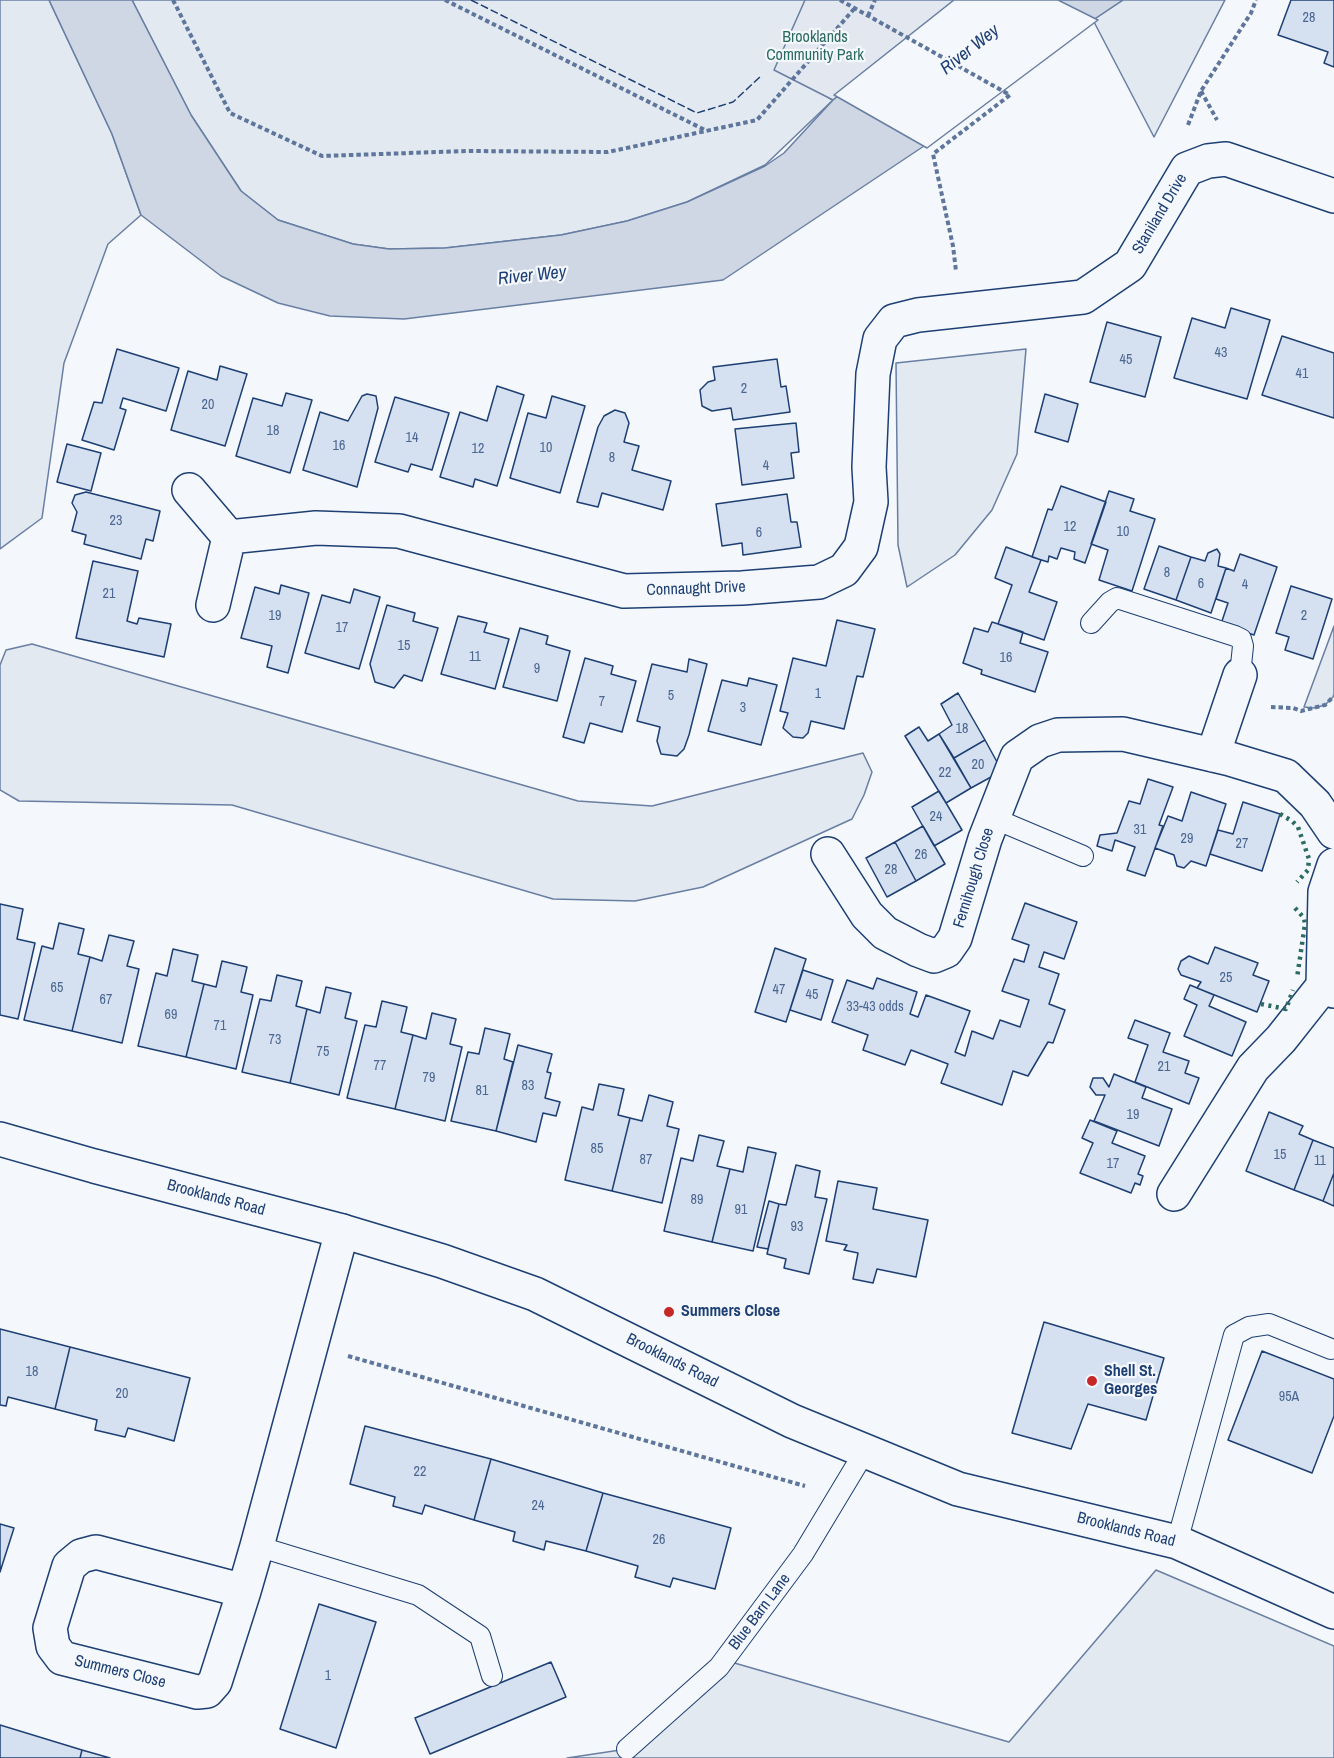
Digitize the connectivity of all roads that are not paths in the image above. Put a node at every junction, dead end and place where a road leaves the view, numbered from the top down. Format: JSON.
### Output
{"nodes":[{"id":1,"x":1334,"y":196,"type":"edge"},
{"id":2,"x":957,"y":296,"type":"joint"},
{"id":3,"x":189,"y":490,"type":"dead end"},
{"id":4,"x":229,"y":537,"type":"junction"},
{"id":5,"x":213,"y":605,"type":"dead end"},
{"id":6,"x":1091,"y":623,"type":"dead end"},
{"id":7,"x":1240,"y":675,"type":"joint"},
{"id":8,"x":1213,"y":755,"type":"junction"},
{"id":9,"x":993,"y":818,"type":"junction"},
{"id":10,"x":1334,"y":832,"type":"edge"},
{"id":11,"x":828,"y":854,"type":"dead end"},
{"id":12,"x":1083,"y":856,"type":"dead end"},
{"id":13,"x":1334,"y":865,"type":"edge"},
{"id":14,"x":1328,"y":989,"type":"edge"},
{"id":15,"x":0,"y":1139,"type":"edge"},
{"id":16,"x":1174,"y":1194,"type":"dead end"},
{"id":17,"x":342,"y":1231,"type":"junction"},
{"id":18,"x":1331,"y":1349,"type":"dead end"},
{"id":19,"x":865,"y":1451,"type":"junction"},
{"id":20,"x":1177,"y":1542,"type":"junction"},
{"id":21,"x":257,"y":1546,"type":"junction"},
{"id":22,"x":244,"y":1591,"type":"junction"},
{"id":23,"x":1334,"y":1612,"type":"edge"},
{"id":24,"x":492,"y":1676,"type":"dead end"},
{"id":25,"x":627,"y":1749,"type":"dead end"}],
"edges":[{"from":1,"to":2,"type":"street","name":"Staniland Drive"},
{"from":2,"to":4,"type":"street","name":"Connaught Drive"},
{"from":3,"to":4,"type":"street"},
{"from":4,"to":5,"type":"street"},
{"from":6,"to":7,"type":"lane"},
{"from":7,"to":8,"type":"street"},
{"from":8,"to":9,"type":"street","name":"Fernihough Close"},
{"from":8,"to":10,"type":"street","name":"Fernihough Close"},
{"from":9,"to":11,"type":"street","name":"Fernihough Close"},
{"from":9,"to":12,"type":"lane","name":"Fernihough Close"},
{"from":13,"to":14,"type":"street"},
{"from":14,"to":16,"type":"street"},
{"from":15,"to":17,"type":"street","name":"Brooklands Road"},
{"from":17,"to":19,"type":"street","name":"Brooklands Road"},
{"from":17,"to":21,"type":"street","name":"Summers Close"},
{"from":18,"to":20,"type":"lane"},
{"from":19,"to":20,"type":"street","name":"Brooklands Road"},
{"from":19,"to":25,"type":"lane","name":"Blue Barn Lane"},
{"from":20,"to":23,"type":"street","name":"Brooklands Road"},
{"from":21,"to":22,"type":"street","name":"Summers Close"},
{"from":21,"to":24,"type":"lane"},
{"from":22,"to":22,"type":"street","name":"Summers Close"}]}
